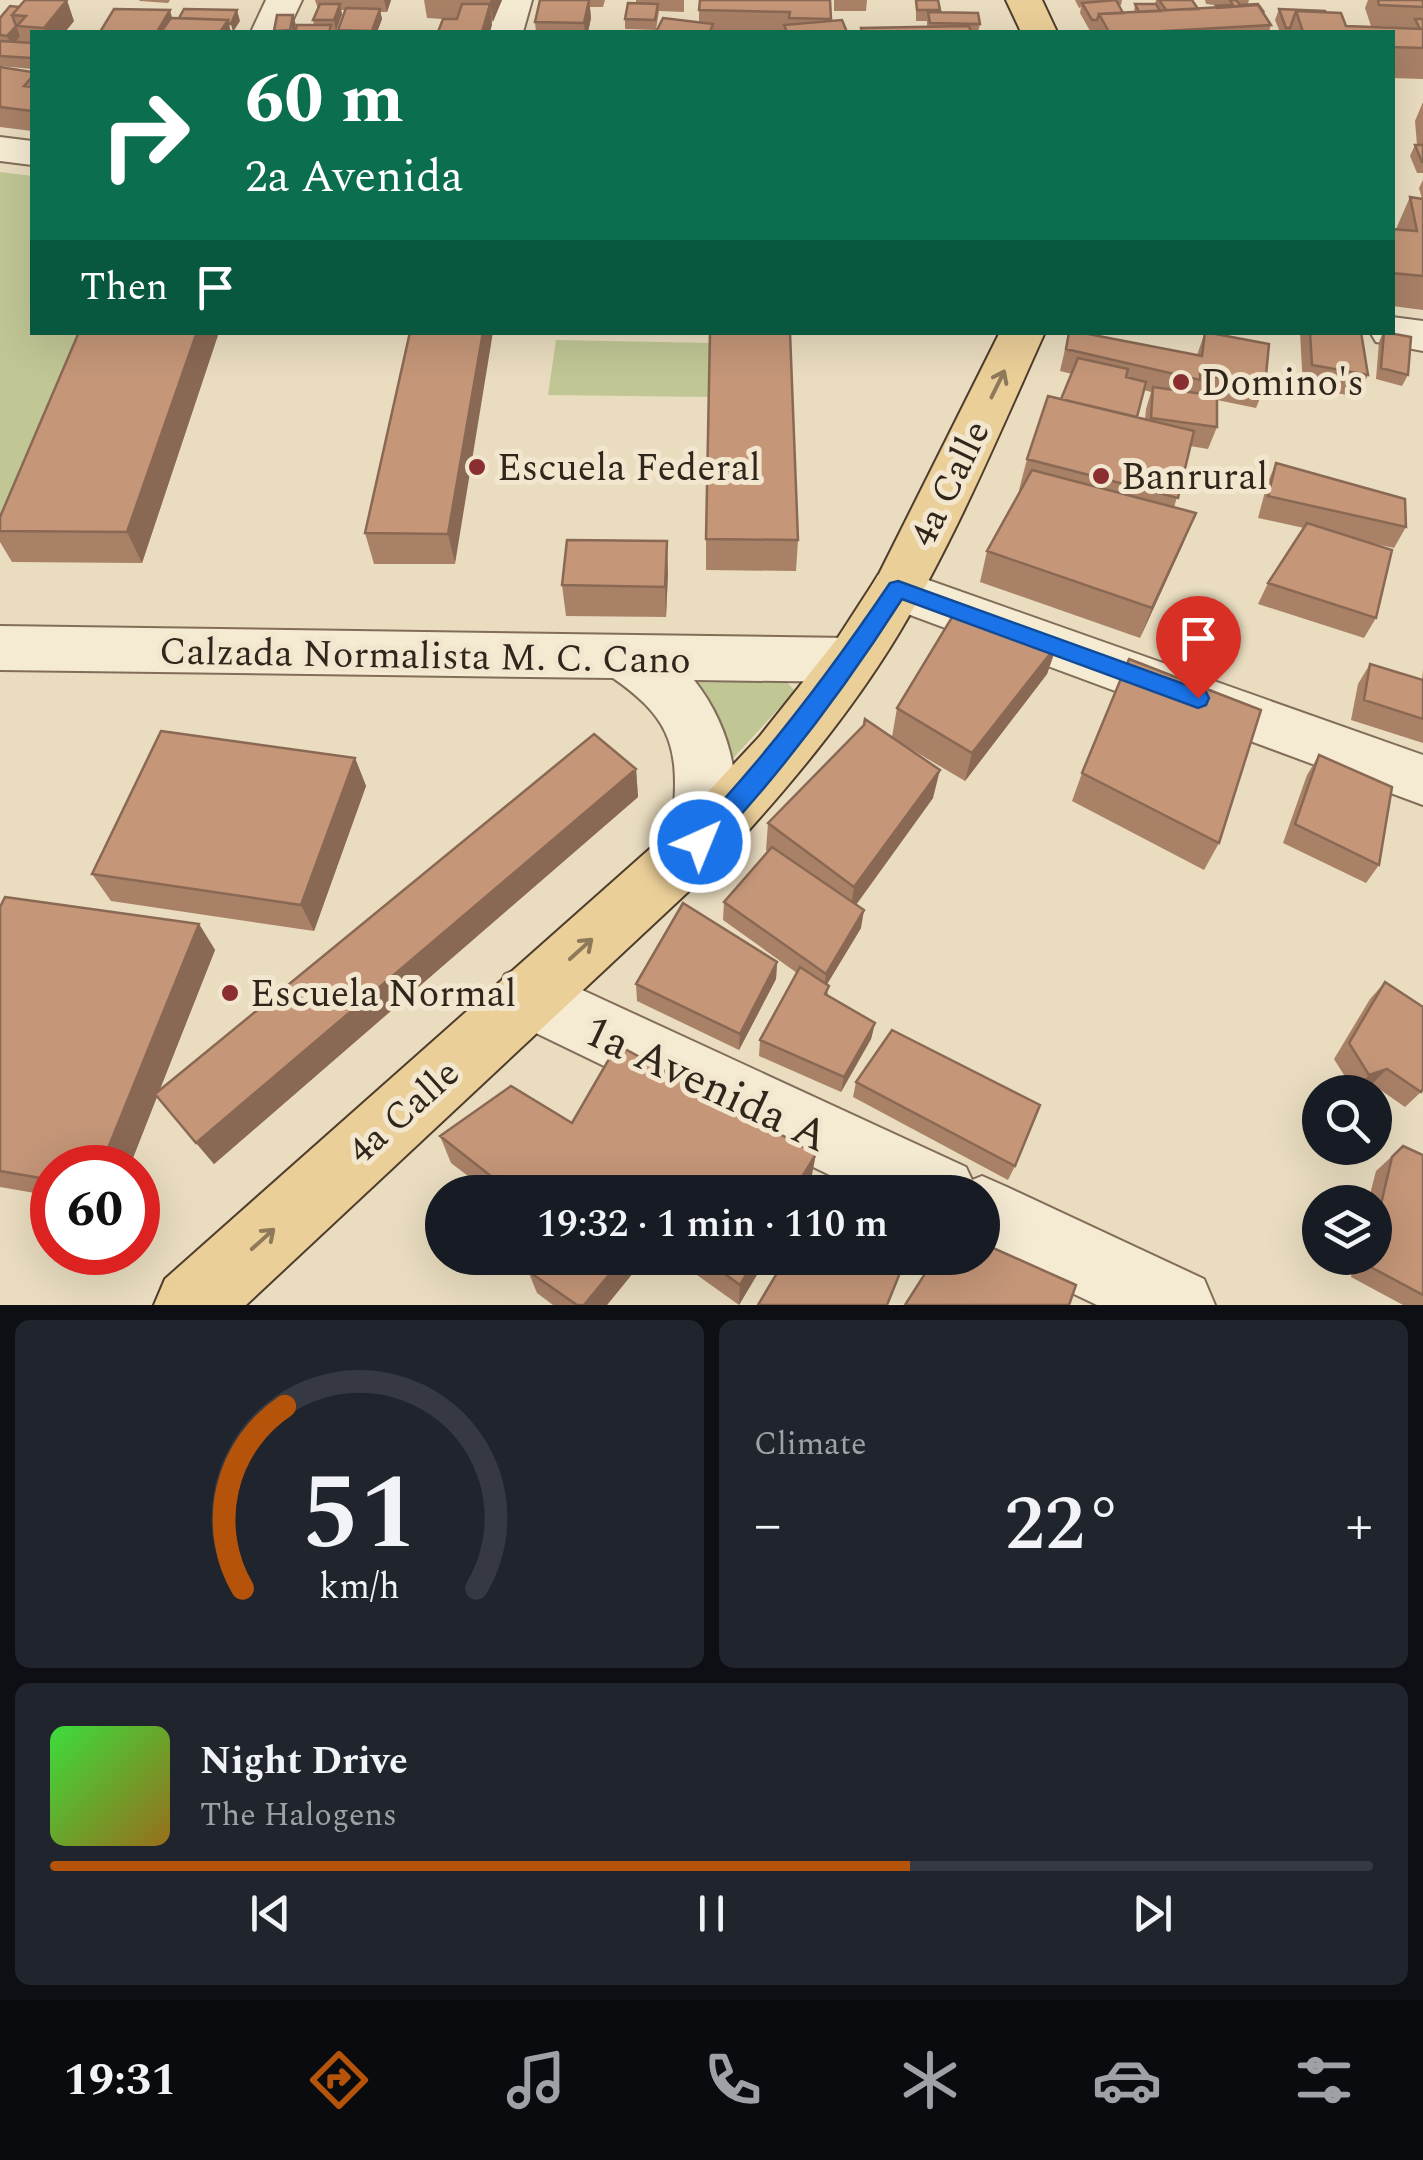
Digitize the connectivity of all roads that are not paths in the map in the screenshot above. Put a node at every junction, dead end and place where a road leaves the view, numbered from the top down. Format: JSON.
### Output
{"nodes":[{"id":1,"x":263,"y":0,"type":"edge"},
{"id":2,"x":284,"y":0,"type":"edge"},
{"id":3,"x":514,"y":0,"type":"edge"},
{"id":4,"x":1024,"y":0,"type":"edge"},
{"id":5,"x":249,"y":30,"type":"edge"},
{"id":6,"x":270,"y":30,"type":"edge"},
{"id":7,"x":505,"y":30,"type":"edge"},
{"id":8,"x":1038,"y":30,"type":"edge"},
{"id":9,"x":0,"y":149,"type":"edge"},
{"id":10,"x":30,"y":153,"type":"edge"},
{"id":11,"x":1395,"y":332,"type":"edge"},
{"id":12,"x":1022,"y":335,"type":"edge"},
{"id":13,"x":1423,"y":336,"type":"edge"},
{"id":14,"x":898,"y":589,"type":"junction"},
{"id":15,"x":0,"y":648,"type":"edge"},
{"id":16,"x":625,"y":658,"type":"junction"},
{"id":17,"x":850,"y":660,"type":"junction"},
{"id":18,"x":1423,"y":780,"type":"edge"},
{"id":19,"x":700,"y":842,"type":"junction"},
{"id":20,"x":528,"y":996,"type":"junction"},
{"id":21,"x":905,"y":1175,"type":"edge"},
{"id":22,"x":1000,"y":1221,"type":"edge"},
{"id":23,"x":191,"y":1305,"type":"edge"},
{"id":24,"x":1178,"y":1305,"type":"edge"}],
"edges":[{"from":1,"to":5,"type":"street"},
{"from":2,"to":6,"type":"street"},
{"from":3,"to":7,"type":"street"},
{"from":4,"to":8,"type":"main road"},
{"from":9,"to":10,"type":"street"},
{"from":11,"to":13,"type":"street"},
{"from":14,"to":12,"type":"main road","name":"4a Calle","one_way":true},
{"from":14,"to":17,"type":"main road","name":"4a Calle"},
{"from":14,"to":18,"type":"street"},
{"from":15,"to":16,"type":"street","name":"Calzada Normalista M. C. Cano"},
{"from":16,"to":17,"type":"street","name":"Calzada Normalista M. C. Cano"},
{"from":16,"to":19,"type":"street"},
{"from":17,"to":19,"type":"main road","name":"4a Calle"},
{"from":20,"to":19,"type":"main road","name":"4a Calle","one_way":true},
{"from":20,"to":21,"type":"street","name":"1a Avenida A"},
{"from":23,"to":20,"type":"main road","name":"4a Calle","one_way":true},
{"from":22,"to":24,"type":"street"}]}
